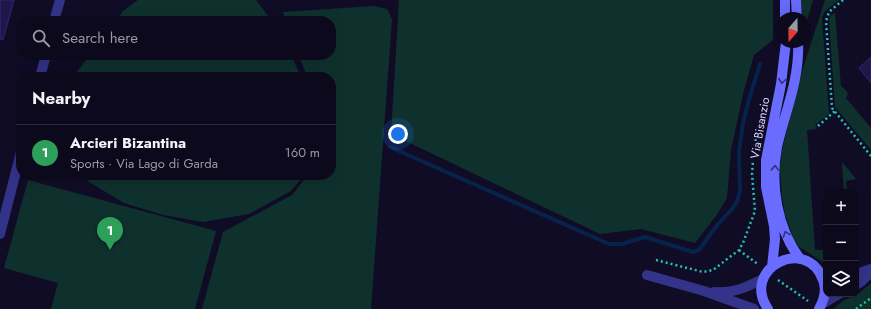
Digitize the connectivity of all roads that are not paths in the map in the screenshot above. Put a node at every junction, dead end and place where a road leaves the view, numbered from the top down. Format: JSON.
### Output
{"nodes":[{"id":1,"x":60,"y":0,"type":"edge"},
{"id":2,"x":785,"y":0,"type":"edge"},
{"id":3,"x":796,"y":0,"type":"edge"},
{"id":4,"x":785,"y":12,"type":"edge"},
{"id":5,"x":797,"y":12,"type":"edge"},
{"id":6,"x":55,"y":16,"type":"edge"},
{"id":7,"x":785,"y":48,"type":"edge"},
{"id":8,"x":798,"y":48,"type":"edge"},
{"id":9,"x":45,"y":60,"type":"edge"},
{"id":10,"x":41,"y":72,"type":"edge"},
{"id":11,"x":16,"y":172,"type":"edge"},
{"id":12,"x":0,"y":234,"type":"edge"},
{"id":13,"x":800,"y":259,"type":"junction"},
{"id":14,"x":772,"y":266,"type":"junction"},
{"id":15,"x":815,"y":267,"type":"junction"},
{"id":16,"x":823,"y":270,"type":"edge"},
{"id":17,"x":871,"y":271,"type":"edge"},
{"id":18,"x":859,"y":273,"type":"edge"},
{"id":19,"x":647,"y":275,"type":"dead end"},
{"id":20,"x":763,"y":279,"type":"junction"},
{"id":21,"x":859,"y":283,"type":"edge"},
{"id":22,"x":704,"y":291,"type":"junction"},
{"id":23,"x":835,"y":297,"type":"edge"},
{"id":24,"x":820,"y":307,"type":"edge"},
{"id":25,"x":754,"y":309,"type":"edge"},
{"id":26,"x":768,"y":309,"type":"edge"}],
"edges":[{"from":1,"to":6,"type":"street"},
{"from":2,"to":4,"type":"main road"},
{"from":3,"to":5,"type":"main road"},
{"from":7,"to":14,"type":"main road","name":"Via Bisanzio","one_way":true},
{"from":13,"to":8,"type":"main road","name":"Via Bisanzio","one_way":true},
{"from":9,"to":10,"type":"street"},
{"from":11,"to":12,"type":"street"},
{"from":13,"to":14,"type":"main road"},
{"from":13,"to":15,"type":"main road"},
{"from":14,"to":20,"type":"main road"},
{"from":15,"to":16,"type":"street"},
{"from":15,"to":24,"type":"main road"},
{"from":17,"to":18,"type":"street"},
{"from":17,"to":21,"type":"street"},
{"from":19,"to":22,"type":"street"},
{"from":20,"to":22,"type":"street"},
{"from":20,"to":26,"type":"main road"},
{"from":22,"to":25,"type":"street"},
{"from":23,"to":24,"type":"street"}]}
